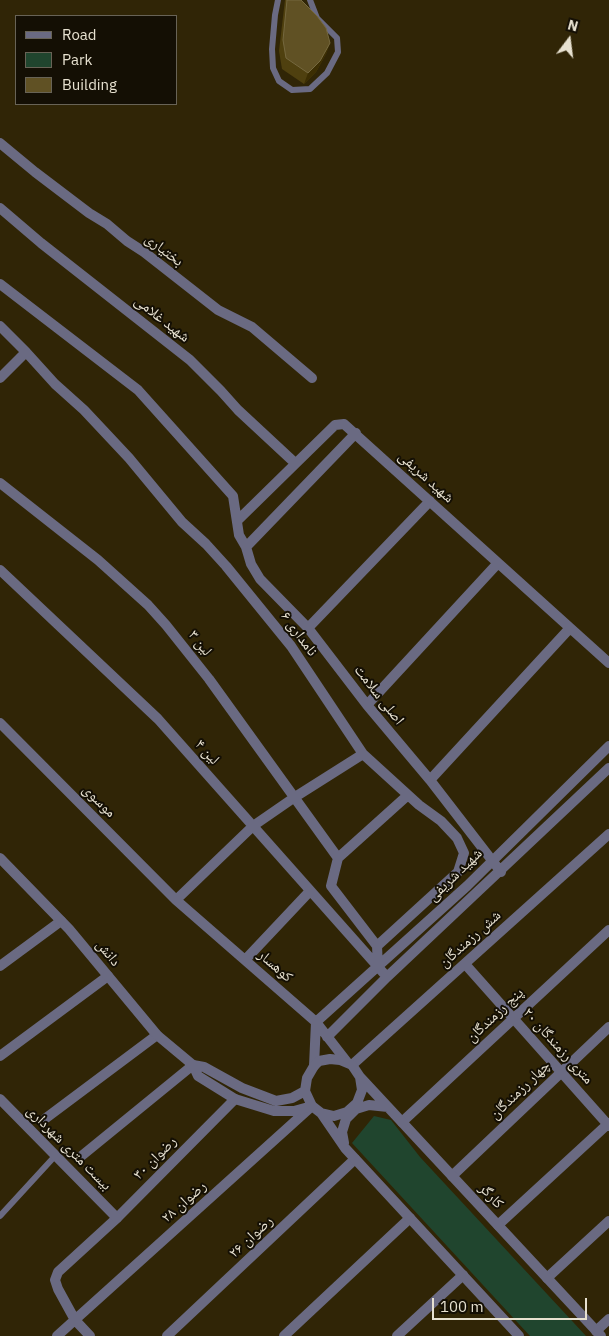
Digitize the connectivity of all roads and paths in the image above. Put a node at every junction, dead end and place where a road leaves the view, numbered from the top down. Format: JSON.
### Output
{"nodes":[{"id":1,"x":278,"y":0,"type":"edge"},
{"id":2,"x":310,"y":0,"type":"edge"},
{"id":3,"x":0,"y":143,"type":"edge"},
{"id":4,"x":0,"y":208,"type":"edge"},
{"id":5,"x":0,"y":284,"type":"edge"},
{"id":6,"x":0,"y":326,"type":"edge"},
{"id":7,"x":26,"y":352,"type":"junction"},
{"id":8,"x":0,"y":378,"type":"edge"},
{"id":9,"x":312,"y":378,"type":"dead end"},
{"id":10,"x":356,"y":433,"type":"junction"},
{"id":11,"x":295,"y":463,"type":"junction"},
{"id":12,"x":0,"y":483,"type":"edge"},
{"id":13,"x":430,"y":501,"type":"junction"},
{"id":14,"x":237,"y":521,"type":"junction"},
{"id":15,"x":246,"y":547,"type":"junction"},
{"id":16,"x":498,"y":563,"type":"junction"},
{"id":17,"x":0,"y":570,"type":"edge"},
{"id":18,"x":308,"y":628,"type":"junction"},
{"id":19,"x":570,"y":628,"type":"junction"},
{"id":20,"x":609,"y":663,"type":"edge"},
{"id":21,"x":367,"y":705,"type":"junction"},
{"id":22,"x":0,"y":723,"type":"edge"},
{"id":23,"x":609,"y":746,"type":"edge"},
{"id":24,"x":363,"y":754,"type":"junction"},
{"id":25,"x":609,"y":768,"type":"edge"},
{"id":26,"x":430,"y":780,"type":"junction"},
{"id":27,"x":408,"y":795,"type":"junction"},
{"id":28,"x":295,"y":797,"type":"junction"},
{"id":29,"x":253,"y":826,"type":"junction"},
{"id":30,"x":609,"y":834,"type":"edge"},
{"id":31,"x":0,"y":858,"type":"edge"},
{"id":32,"x":338,"y":858,"type":"junction"},
{"id":33,"x":491,"y":861,"type":"junction"},
{"id":34,"x":501,"y":872,"type":"junction"},
{"id":35,"x":310,"y":891,"type":"junction"},
{"id":36,"x":176,"y":900,"type":"junction"},
{"id":37,"x":61,"y":921,"type":"junction"},
{"id":38,"x":609,"y":930,"type":"edge"},
{"id":39,"x":377,"y":946,"type":"junction"},
{"id":40,"x":245,"y":960,"type":"junction"},
{"id":41,"x":465,"y":964,"type":"junction"},
{"id":42,"x":0,"y":966,"type":"edge"},
{"id":43,"x":378,"y":967,"type":"junction"},
{"id":44,"x":108,"y":976,"type":"junction"},
{"id":45,"x":387,"y":977,"type":"junction"},
{"id":46,"x":513,"y":1018,"type":"junction"},
{"id":47,"x":316,"y":1022,"type":"junction"},
{"id":48,"x":609,"y":1027,"type":"edge"},
{"id":49,"x":157,"y":1035,"type":"junction"},
{"id":50,"x":327,"y":1037,"type":"junction"},
{"id":51,"x":0,"y":1056,"type":"edge"},
{"id":52,"x":349,"y":1064,"type":"junction"},
{"id":53,"x":193,"y":1065,"type":"junction"},
{"id":54,"x":314,"y":1066,"type":"junction"},
{"id":55,"x":561,"y":1072,"type":"junction"},
{"id":56,"x":360,"y":1076,"type":"junction"},
{"id":57,"x":305,"y":1091,"type":"junction"},
{"id":58,"x":235,"y":1099,"type":"junction"},
{"id":59,"x":2,"y":1106,"type":"edge"},
{"id":60,"x":388,"y":1107,"type":"junction"},
{"id":61,"x":317,"y":1109,"type":"junction"},
{"id":62,"x":46,"y":1118,"type":"dead end"},
{"id":63,"x":402,"y":1122,"type":"junction"},
{"id":64,"x":608,"y":1124,"type":"edge"},
{"id":65,"x":345,"y":1148,"type":"junction"},
{"id":66,"x":55,"y":1156,"type":"junction"},
{"id":67,"x":79,"y":1158,"type":"dead end"},
{"id":68,"x":355,"y":1159,"type":"junction"},
{"id":69,"x":452,"y":1176,"type":"junction"},
{"id":70,"x":0,"y":1216,"type":"edge"},
{"id":71,"x":117,"y":1218,"type":"junction"},
{"id":72,"x":410,"y":1218,"type":"junction"},
{"id":73,"x":609,"y":1221,"type":"edge"},
{"id":74,"x":498,"y":1226,"type":"junction"},
{"id":75,"x":462,"y":1275,"type":"junction"},
{"id":76,"x":547,"y":1278,"type":"junction"},
{"id":77,"x":609,"y":1319,"type":"edge"},
{"id":78,"x":75,"y":1320,"type":"junction"},
{"id":79,"x":599,"y":1334,"type":"edge"},
{"id":80,"x":515,"y":1335,"type":"edge"},
{"id":81,"x":57,"y":1336,"type":"edge"},
{"id":82,"x":90,"y":1336,"type":"edge"},
{"id":83,"x":167,"y":1336,"type":"edge"},
{"id":84,"x":284,"y":1336,"type":"edge"},
{"id":85,"x":397,"y":1336,"type":"edge"}],
"edges":[{"from":1,"to":2,"type":"lane"},
{"from":3,"to":9,"type":"street","name":"بختیاری"},
{"from":4,"to":11,"type":"street","name":"شهید غلامی"},
{"from":5,"to":14,"type":"street","name":"اصلی سلامت"},
{"from":6,"to":7,"type":"street","name":"نامداری ۶"},
{"from":7,"to":8,"type":"street"},
{"from":7,"to":24,"type":"street","name":"نامداری ۶"},
{"from":10,"to":11,"type":"street"},
{"from":10,"to":13,"type":"street","name":"شهید شریفی"},
{"from":10,"to":15,"type":"street"},
{"from":11,"to":14,"type":"street"},
{"from":12,"to":28,"type":"street","name":"لین ۳"},
{"from":13,"to":16,"type":"street","name":"شهید شریفی"},
{"from":13,"to":18,"type":"street"},
{"from":14,"to":15,"type":"street","name":"اصلی سلامت"},
{"from":15,"to":18,"type":"street","name":"اصلی سلامت"},
{"from":16,"to":19,"type":"street","name":"شهید شریفی"},
{"from":16,"to":21,"type":"street"},
{"from":17,"to":29,"type":"street","name":"لین ۴"},
{"from":18,"to":21,"type":"street","name":"اصلی سلامت"},
{"from":19,"to":20,"type":"street","name":"شهید شریفی"},
{"from":19,"to":26,"type":"street"},
{"from":21,"to":26,"type":"street","name":"اصلی سلامت"},
{"from":22,"to":36,"type":"street","name":"موسوی"},
{"from":23,"to":33,"type":"street","name":"شهید شریفی"},
{"from":24,"to":27,"type":"street","name":"نامداری ۶"},
{"from":24,"to":28,"type":"street"},
{"from":25,"to":34,"type":"street","name":"شهید شریفی"},
{"from":26,"to":33,"type":"street","name":"اصلی سلامت"},
{"from":27,"to":32,"type":"street"},
{"from":27,"to":39,"type":"street","name":"نامداری ۶"},
{"from":28,"to":29,"type":"street"},
{"from":28,"to":32,"type":"street","name":"لین ۳"},
{"from":29,"to":35,"type":"street","name":"لین ۴"},
{"from":29,"to":36,"type":"street"},
{"from":30,"to":41,"type":"street","name":"شش رزمندگان"},
{"from":31,"to":37,"type":"street","name":"دانش"},
{"from":32,"to":39,"type":"street"},
{"from":33,"to":34,"type":"street","name":"اصلی سلامت"},
{"from":33,"to":43,"type":"street","name":"شهید شریفی"},
{"from":34,"to":45,"type":"street","name":"شهید شریفی"},
{"from":35,"to":40,"type":"street"},
{"from":35,"to":43,"type":"street","name":"لین ۴"},
{"from":36,"to":40,"type":"street","name":"کوهسار"},
{"from":37,"to":42,"type":"street"},
{"from":37,"to":44,"type":"street","name":"دانش"},
{"from":38,"to":46,"type":"street","name":"پنج رزمندگان"},
{"from":39,"to":43,"type":"street"},
{"from":40,"to":47,"type":"street","name":"کوهسار"},
{"from":41,"to":46,"type":"street","name":"۲۰ متری رزمندگان"},
{"from":41,"to":52,"type":"street","name":"شش رزمندگان"},
{"from":43,"to":45,"type":"street","name":"لین ۴"},
{"from":43,"to":47,"type":"street","name":"شهید شریفی"},
{"from":44,"to":49,"type":"street","name":"دانش"},
{"from":44,"to":51,"type":"street"},
{"from":45,"to":50,"type":"street","name":"شهید شریفی"},
{"from":46,"to":55,"type":"street","name":"۲۰ متری رزمندگان"},
{"from":46,"to":63,"type":"street","name":"پنج رزمندگان"},
{"from":47,"to":50,"type":"street","name":"کوهسار"},
{"from":47,"to":54,"type":"street"},
{"from":48,"to":55,"type":"street","name":"چهار رزمندگان"},
{"from":49,"to":53,"type":"street","name":"دانش"},
{"from":49,"to":62,"type":"street"},
{"from":50,"to":52,"type":"street","name":"کوهسار"},
{"from":52,"to":54,"type":"street"},
{"from":52,"to":56,"type":"street"},
{"from":53,"to":57,"type":"street","name":"دانش"},
{"from":53,"to":58,"type":"street","name":"دانش"},
{"from":53,"to":67,"type":"street"},
{"from":54,"to":57,"type":"street"},
{"from":55,"to":64,"type":"street","name":"۲۰ متری رزمندگان"},
{"from":55,"to":69,"type":"street","name":"چهار رزمندگان"},
{"from":56,"to":60,"type":"street","name":"کارگر"},
{"from":56,"to":61,"type":"street"},
{"from":57,"to":61,"type":"street"},
{"from":58,"to":61,"type":"street","name":"دانش"},
{"from":58,"to":71,"type":"street","name":"رضوان ۳۰"},
{"from":59,"to":66,"type":"street","name":"بیست متری شهرداری"},
{"from":60,"to":63,"type":"street","name":"کارگر"},
{"from":60,"to":65,"type":"street"},
{"from":61,"to":65,"type":"street"},
{"from":61,"to":78,"type":"street","name":"رضوان ۲۸"},
{"from":63,"to":69,"type":"street","name":"کارگر"},
{"from":64,"to":74,"type":"street"},
{"from":65,"to":68,"type":"street"},
{"from":66,"to":70,"type":"lane"},
{"from":66,"to":71,"type":"street","name":"بیست متری شهرداری"},
{"from":68,"to":72,"type":"street"},
{"from":68,"to":83,"type":"street","name":"رضوان ۲۶"},
{"from":69,"to":74,"type":"street","name":"کارگر"},
{"from":71,"to":78,"type":"street","name":"رضوان ۳۰"},
{"from":72,"to":75,"type":"street"},
{"from":72,"to":84,"type":"street"},
{"from":73,"to":76,"type":"street"},
{"from":74,"to":76,"type":"street","name":"کارگر"},
{"from":75,"to":80,"type":"street"},
{"from":75,"to":85,"type":"street"},
{"from":76,"to":79,"type":"street","name":"کارگر"},
{"from":77,"to":79,"type":"street"},
{"from":78,"to":81,"type":"street","name":"رضوان ۲۸"},
{"from":78,"to":82,"type":"street"}]}
